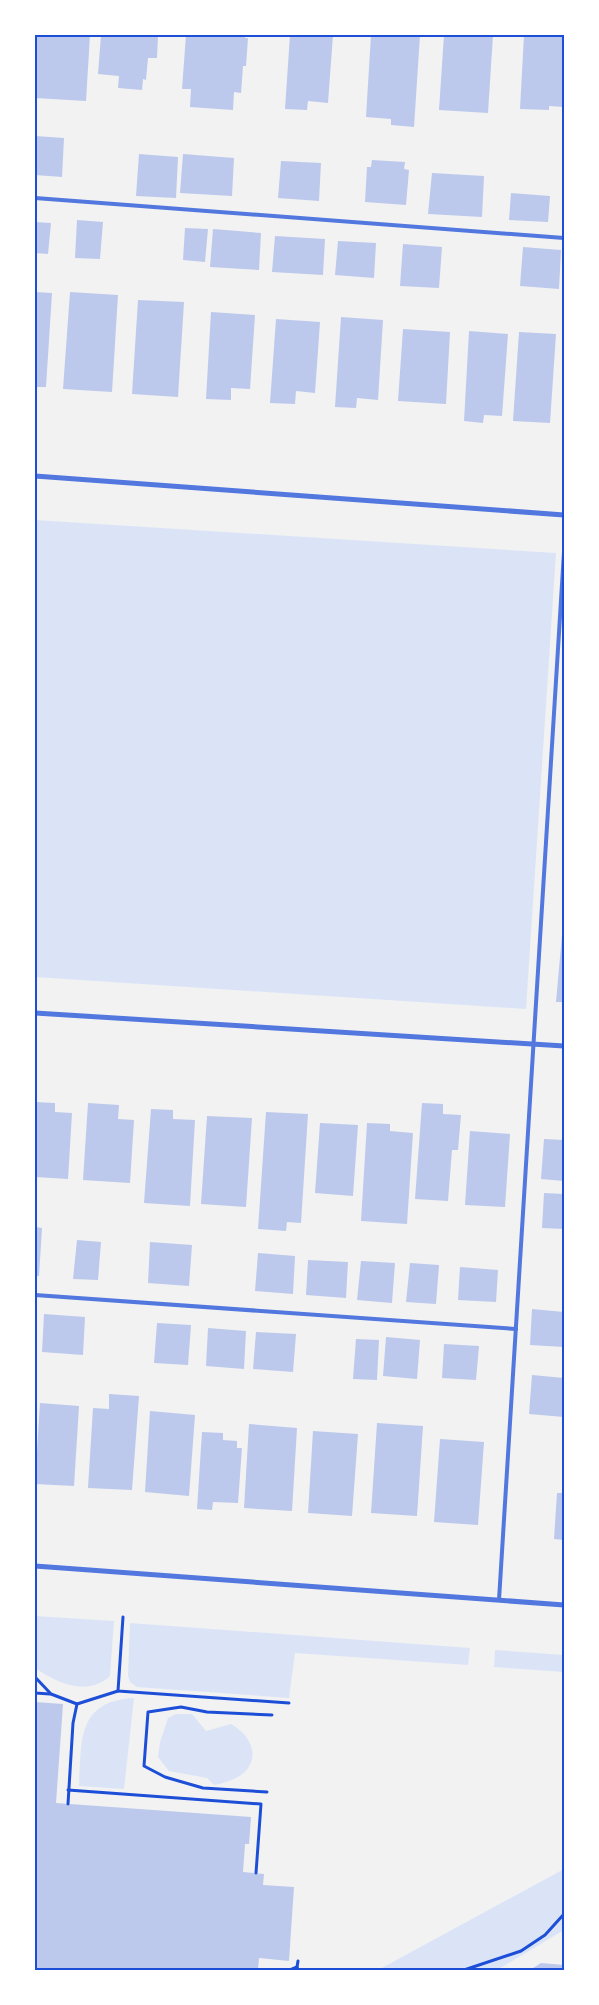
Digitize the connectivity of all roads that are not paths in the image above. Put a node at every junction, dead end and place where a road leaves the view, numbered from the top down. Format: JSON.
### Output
{"nodes":[{"id":1,"x":35,"y":198,"type":"edge"},
{"id":2,"x":564,"y":238,"type":"edge"},
{"id":3,"x":35,"y":476,"type":"edge"},
{"id":4,"x":564,"y":514,"type":"edge"},
{"id":5,"x":564,"y":552,"type":"edge"},
{"id":6,"x":35,"y":1012,"type":"edge"},
{"id":7,"x":533,"y":1044,"type":"junction"},
{"id":8,"x":564,"y":1046,"type":"edge"},
{"id":9,"x":35,"y":1295,"type":"edge"},
{"id":10,"x":516,"y":1329,"type":"junction"},
{"id":11,"x":35,"y":1566,"type":"edge"},
{"id":12,"x":499,"y":1600,"type":"junction"},
{"id":13,"x":564,"y":1605,"type":"edge"}],
"edges":[{"from":1,"to":2,"type":"lane"},
{"from":3,"to":4,"type":"street"},
{"from":5,"to":7,"type":"lane"},
{"from":6,"to":7,"type":"street"},
{"from":7,"to":8,"type":"street"},
{"from":7,"to":10,"type":"lane"},
{"from":9,"to":10,"type":"lane"},
{"from":10,"to":12,"type":"lane"},
{"from":11,"to":12,"type":"street"},
{"from":12,"to":13,"type":"street"}]}
